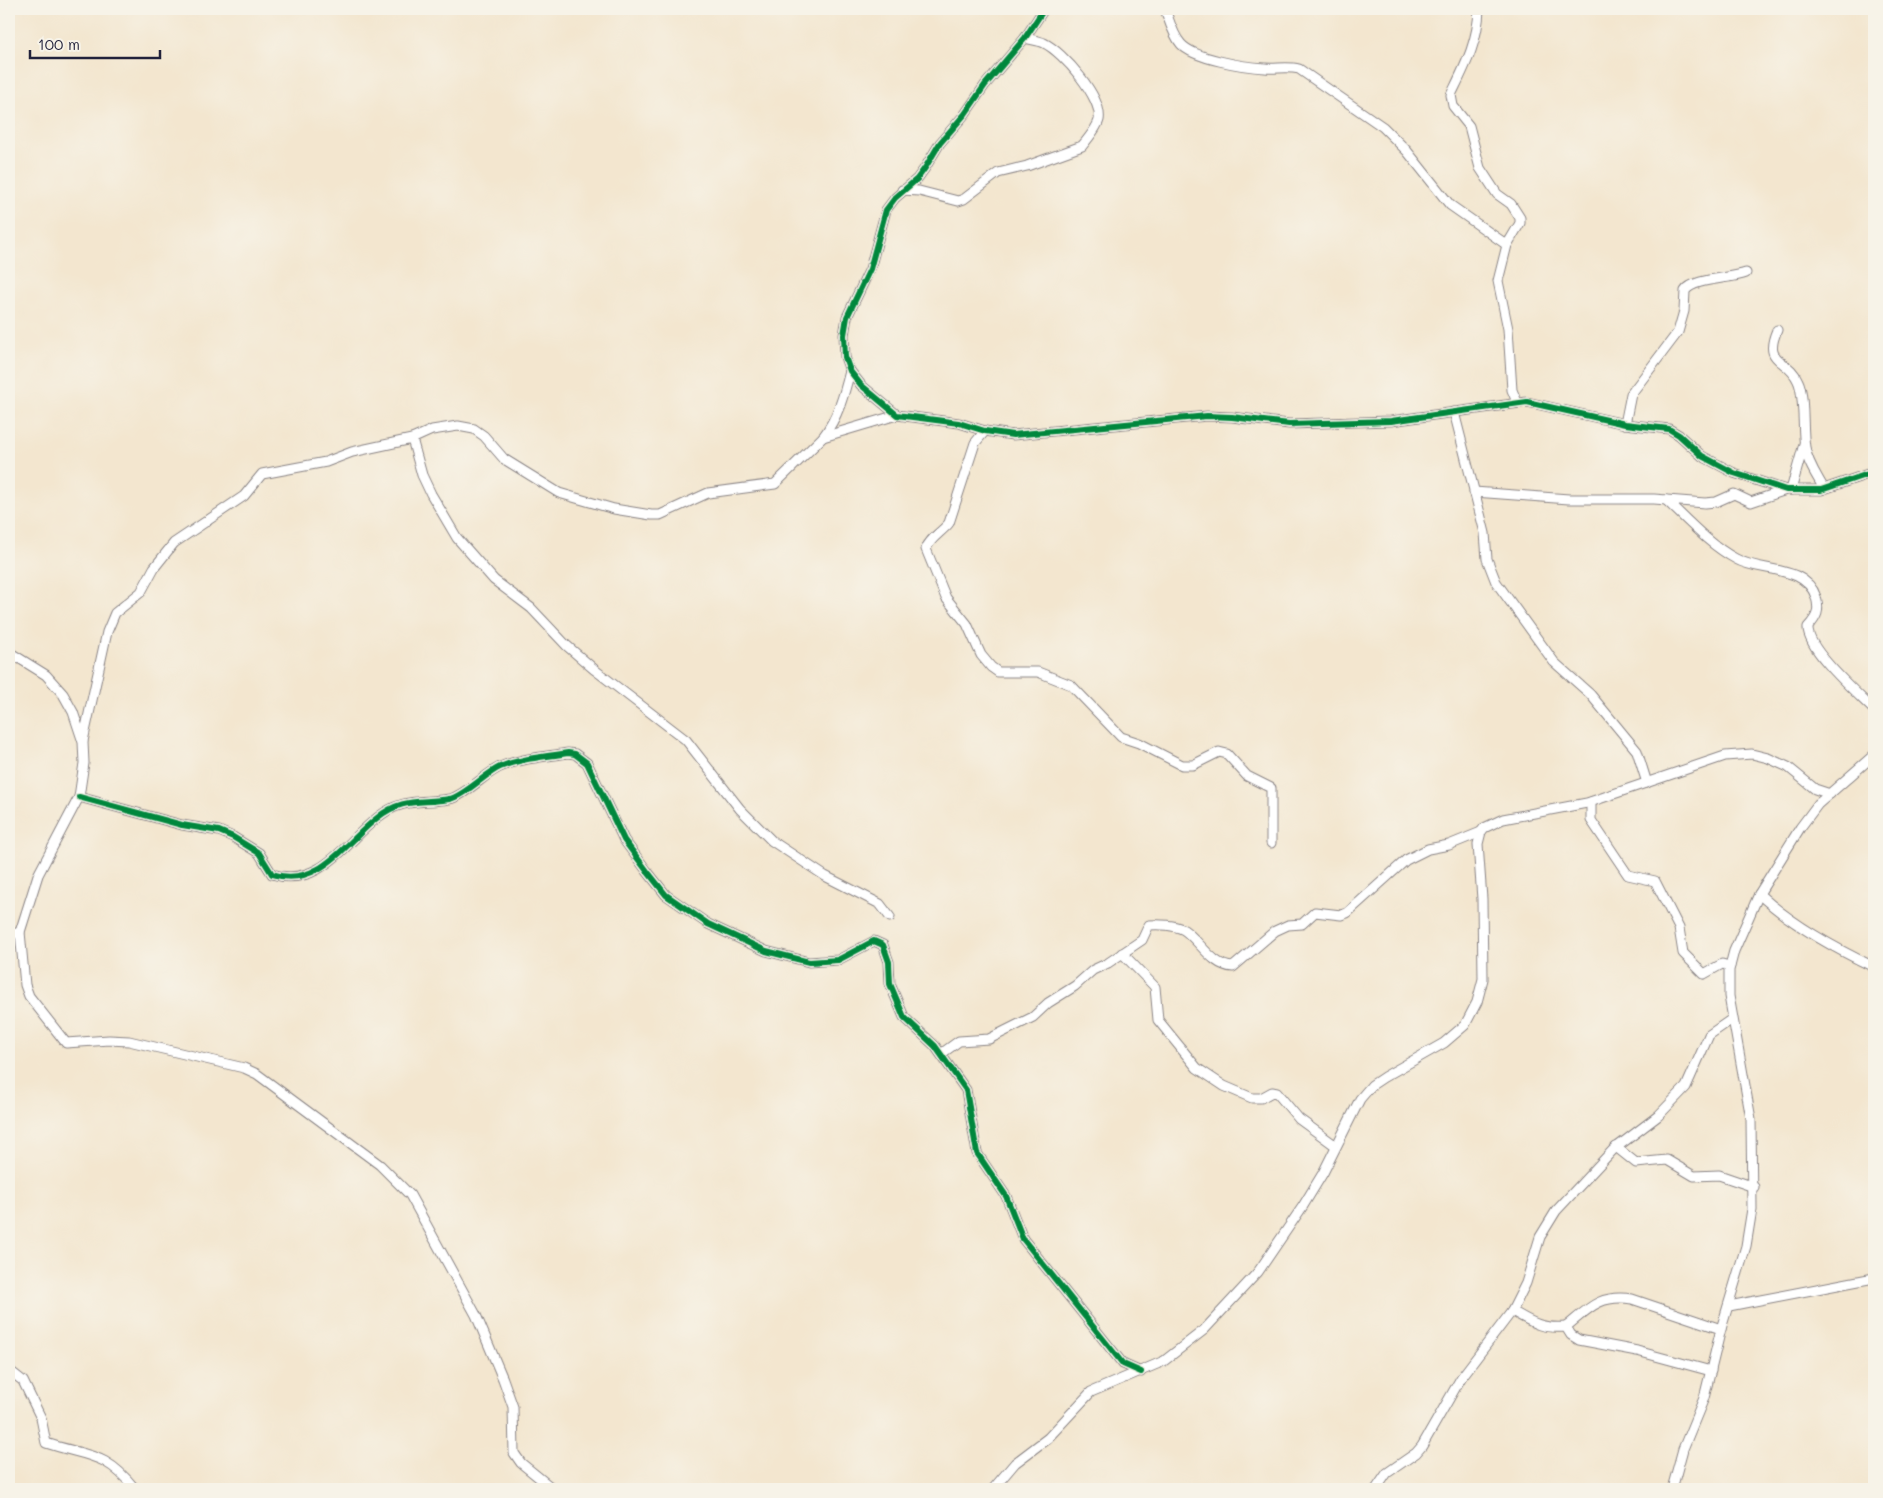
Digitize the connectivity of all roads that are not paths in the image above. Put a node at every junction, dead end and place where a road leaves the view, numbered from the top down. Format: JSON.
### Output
{"nodes":[{"id":1,"x":1044,"y":9,"type":"edge"},
{"id":2,"x":1053,"y":9,"type":"edge"},
{"id":3,"x":1165,"y":9,"type":"edge"},
{"id":4,"x":1479,"y":9,"type":"edge"},
{"id":5,"x":1038,"y":16,"type":"junction"},
{"id":6,"x":1025,"y":38,"type":"junction"},
{"id":7,"x":902,"y":190,"type":"junction"},
{"id":8,"x":1507,"y":245,"type":"junction"},
{"id":9,"x":1746,"y":273,"type":"dead end"},
{"id":10,"x":1777,"y":330,"type":"dead end"},
{"id":11,"x":850,"y":371,"type":"junction"},
{"id":12,"x":1517,"y":402,"type":"junction"},
{"id":13,"x":1454,"y":412,"type":"junction"},
{"id":14,"x":897,"y":415,"type":"junction"},
{"id":15,"x":1625,"y":424,"type":"junction"},
{"id":16,"x":985,"y":431,"type":"junction"},
{"id":17,"x":823,"y":437,"type":"junction"},
{"id":18,"x":412,"y":439,"type":"junction"},
{"id":19,"x":1804,"y":442,"type":"junction"},
{"id":20,"x":1874,"y":472,"type":"edge"},
{"id":21,"x":1824,"y":489,"type":"junction"},
{"id":22,"x":1789,"y":490,"type":"junction"},
{"id":23,"x":1474,"y":492,"type":"junction"},
{"id":24,"x":1666,"y":500,"type":"junction"},
{"id":25,"x":9,"y":652,"type":"edge"},
{"id":26,"x":1874,"y":710,"type":"edge"},
{"id":27,"x":82,"y":742,"type":"junction"},
{"id":28,"x":1874,"y":755,"type":"edge"},
{"id":29,"x":1647,"y":783,"type":"junction"},
{"id":30,"x":1830,"y":794,"type":"junction"},
{"id":31,"x":79,"y":797,"type":"junction"},
{"id":32,"x":1591,"y":802,"type":"junction"},
{"id":33,"x":1481,"y":832,"type":"junction"},
{"id":34,"x":1270,"y":843,"type":"dead end"},
{"id":35,"x":1759,"y":894,"type":"junction"},
{"id":36,"x":890,"y":917,"type":"dead end"},
{"id":37,"x":20,"y":932,"type":"junction"},
{"id":38,"x":9,"y":935,"type":"edge"},
{"id":39,"x":1122,"y":953,"type":"junction"},
{"id":40,"x":1730,"y":966,"type":"junction"},
{"id":41,"x":1874,"y":967,"type":"edge"},
{"id":42,"x":1732,"y":1019,"type":"junction"},
{"id":43,"x":941,"y":1054,"type":"junction"},
{"id":44,"x":1336,"y":1146,"type":"junction"},
{"id":45,"x":1616,"y":1147,"type":"junction"},
{"id":46,"x":1754,"y":1187,"type":"junction"},
{"id":47,"x":1874,"y":1278,"type":"edge"},
{"id":48,"x":1729,"y":1306,"type":"junction"},
{"id":49,"x":1512,"y":1311,"type":"junction"},
{"id":50,"x":1566,"y":1327,"type":"junction"},
{"id":51,"x":1721,"y":1329,"type":"junction"},
{"id":52,"x":9,"y":1370,"type":"edge"},
{"id":53,"x":1711,"y":1371,"type":"junction"},
{"id":54,"x":1141,"y":1372,"type":"junction"},
{"id":55,"x":135,"y":1489,"type":"edge"},
{"id":56,"x":554,"y":1489,"type":"edge"},
{"id":57,"x":992,"y":1489,"type":"edge"},
{"id":58,"x":1376,"y":1489,"type":"edge"},
{"id":59,"x":1672,"y":1489,"type":"edge"}],
"edges":[{"from":1,"to":5,"type":"street"},
{"from":2,"to":5,"type":"street"},
{"from":3,"to":8,"type":"street"},
{"from":4,"to":8,"type":"street"},
{"from":5,"to":6,"type":"street"},
{"from":6,"to":7,"type":"street"},
{"from":6,"to":7,"type":"street"},
{"from":7,"to":11,"type":"street"},
{"from":8,"to":12,"type":"street"},
{"from":9,"to":15,"type":"street"},
{"from":10,"to":19,"type":"street"},
{"from":11,"to":14,"type":"street"},
{"from":11,"to":17,"type":"street"},
{"from":12,"to":13,"type":"street"},
{"from":12,"to":15,"type":"street"},
{"from":13,"to":16,"type":"street"},
{"from":13,"to":23,"type":"street"},
{"from":14,"to":16,"type":"street"},
{"from":14,"to":17,"type":"street"},
{"from":15,"to":22,"type":"street"},
{"from":16,"to":34,"type":"street"},
{"from":17,"to":18,"type":"street"},
{"from":18,"to":27,"type":"street"},
{"from":18,"to":36,"type":"street"},
{"from":19,"to":21,"type":"street"},
{"from":19,"to":22,"type":"street"},
{"from":20,"to":21,"type":"street"},
{"from":21,"to":22,"type":"street"},
{"from":22,"to":24,"type":"street"},
{"from":23,"to":24,"type":"street"},
{"from":23,"to":29,"type":"street"},
{"from":24,"to":26,"type":"street"},
{"from":25,"to":27,"type":"street"},
{"from":27,"to":31,"type":"street"},
{"from":28,"to":30,"type":"street"},
{"from":29,"to":30,"type":"street"},
{"from":29,"to":32,"type":"street"},
{"from":30,"to":35,"type":"street"},
{"from":31,"to":37,"type":"street"},
{"from":31,"to":43,"type":"street"},
{"from":32,"to":33,"type":"street"},
{"from":32,"to":40,"type":"street"},
{"from":33,"to":39,"type":"street"},
{"from":33,"to":44,"type":"street"},
{"from":35,"to":40,"type":"street"},
{"from":35,"to":41,"type":"street"},
{"from":37,"to":38,"type":"street"},
{"from":37,"to":56,"type":"street"},
{"from":39,"to":43,"type":"street"},
{"from":39,"to":44,"type":"street"},
{"from":40,"to":42,"type":"street"},
{"from":42,"to":45,"type":"street"},
{"from":42,"to":46,"type":"street"},
{"from":43,"to":54,"type":"street"},
{"from":44,"to":54,"type":"street"},
{"from":45,"to":46,"type":"street"},
{"from":45,"to":49,"type":"street"},
{"from":46,"to":48,"type":"street"},
{"from":47,"to":48,"type":"street"},
{"from":48,"to":51,"type":"street"},
{"from":49,"to":50,"type":"street"},
{"from":49,"to":58,"type":"street"},
{"from":50,"to":51,"type":"street"},
{"from":50,"to":53,"type":"street"},
{"from":51,"to":53,"type":"street"},
{"from":52,"to":55,"type":"street"},
{"from":53,"to":59,"type":"street"},
{"from":54,"to":57,"type":"street"}]}
